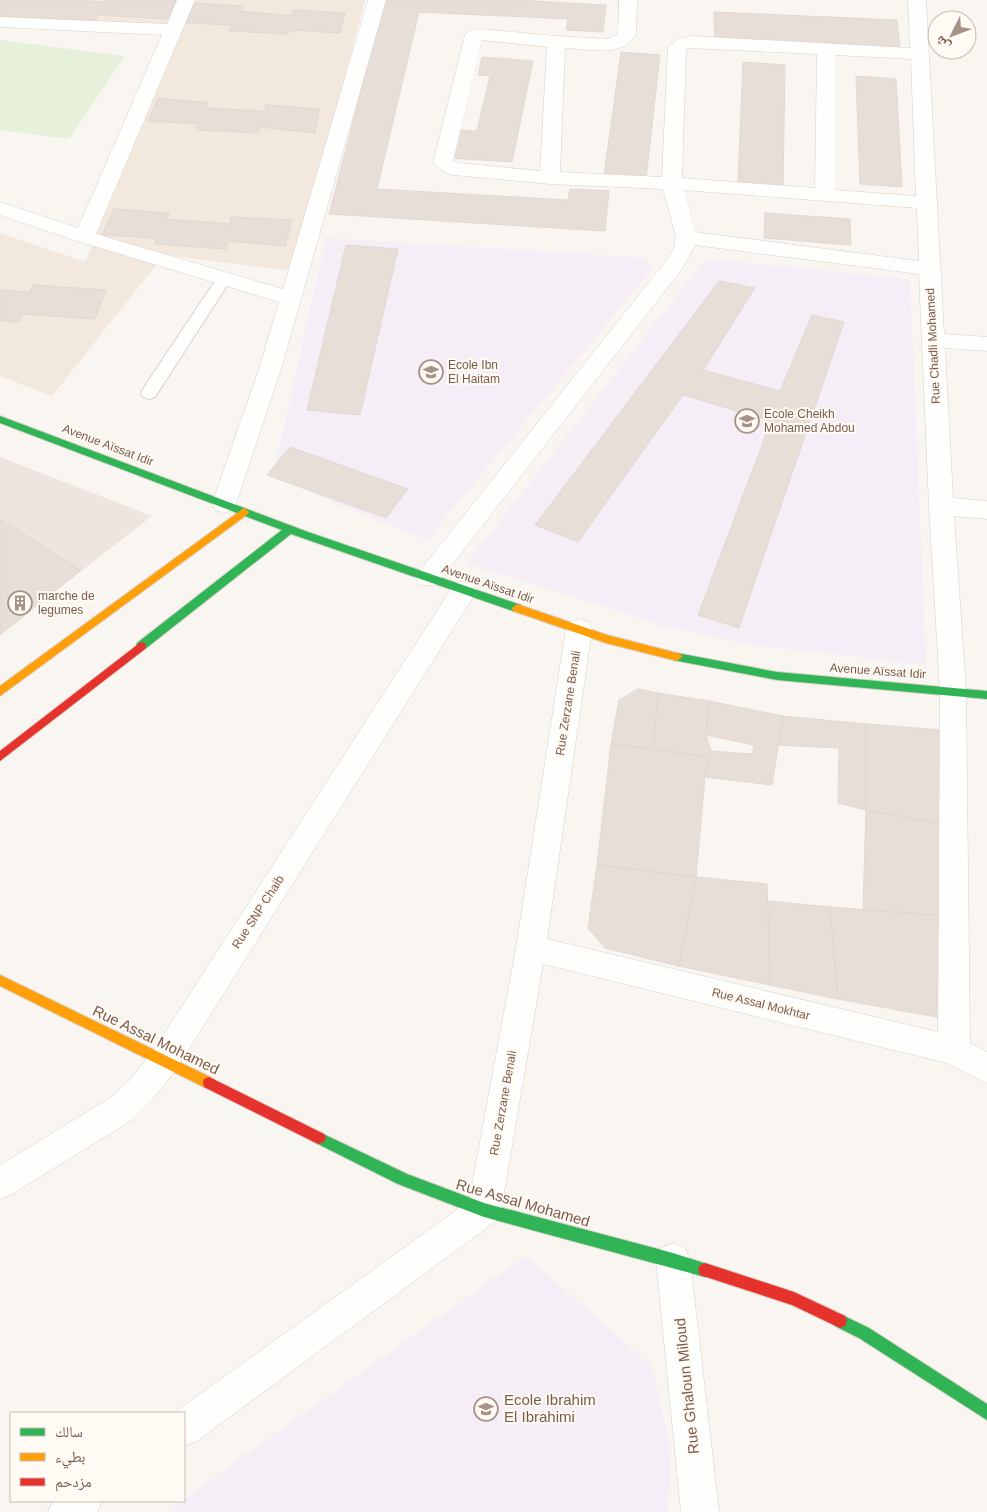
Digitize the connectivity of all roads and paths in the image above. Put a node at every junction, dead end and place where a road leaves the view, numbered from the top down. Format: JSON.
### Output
{"nodes":[{"id":1,"x":186,"y":0,"type":"edge"},
{"id":2,"x":377,"y":0,"type":"edge"},
{"id":3,"x":628,"y":0,"type":"edge"},
{"id":4,"x":916,"y":0,"type":"edge"},
{"id":5,"x":0,"y":22,"type":"edge"},
{"id":6,"x":173,"y":30,"type":"junction"},
{"id":7,"x":556,"y":42,"type":"junction"},
{"id":8,"x":826,"y":49,"type":"junction"},
{"id":9,"x":920,"y":54,"type":"junction"},
{"id":10,"x":550,"y":178,"type":"junction"},
{"id":11,"x":672,"y":183,"type":"junction"},
{"id":12,"x":825,"y":195,"type":"junction"},
{"id":13,"x":928,"y":203,"type":"junction"},
{"id":14,"x":0,"y":208,"type":"edge"},
{"id":15,"x":686,"y":236,"type":"junction"},
{"id":16,"x":84,"y":237,"type":"junction"},
{"id":17,"x":930,"y":269,"type":"junction"},
{"id":18,"x":224,"y":278,"type":"junction"},
{"id":19,"x":291,"y":298,"type":"junction"},
{"id":20,"x":932,"y":340,"type":"junction"},
{"id":21,"x":987,"y":344,"type":"edge"},
{"id":22,"x":149,"y":393,"type":"dead end"},
{"id":23,"x":0,"y":419,"type":"edge"},
{"id":24,"x":941,"y":506,"type":"junction"},
{"id":25,"x":234,"y":508,"type":"junction"},
{"id":26,"x":987,"y":510,"type":"edge"},
{"id":27,"x":290,"y":529,"type":"junction"},
{"id":28,"x":428,"y":577,"type":"junction"},
{"id":29,"x":464,"y":590,"type":"junction"},
{"id":30,"x":579,"y":629,"type":"junction"},
{"id":31,"x":953,"y":691,"type":"junction"},
{"id":32,"x":0,"y":692,"type":"edge"},
{"id":33,"x":987,"y":694,"type":"edge"},
{"id":34,"x":0,"y":757,"type":"edge"},
{"id":35,"x":531,"y":948,"type":"junction"},
{"id":36,"x":0,"y":980,"type":"edge"},
{"id":37,"x":954,"y":1050,"type":"junction"},
{"id":38,"x":164,"y":1061,"type":"junction"},
{"id":39,"x":987,"y":1069,"type":"edge"},
{"id":40,"x":0,"y":1183,"type":"edge"},
{"id":41,"x":484,"y":1210,"type":"junction"},
{"id":42,"x":673,"y":1260,"type":"junction"},
{"id":43,"x":987,"y":1413,"type":"edge"},
{"id":44,"x":185,"y":1427,"type":"edge"},
{"id":45,"x":82,"y":1502,"type":"edge"},
{"id":46,"x":67,"y":1512,"type":"edge"},
{"id":47,"x":700,"y":1512,"type":"edge"}],
"edges":[{"from":1,"to":6,"type":"street"},
{"from":2,"to":19,"type":"street"},
{"from":3,"to":7,"type":"street"},
{"from":4,"to":9,"type":"street","name":"Rue Chadli Mohamed"},
{"from":5,"to":6,"type":"street"},
{"from":6,"to":16,"type":"street"},
{"from":7,"to":10,"type":"street"},
{"from":7,"to":10,"type":"street"},
{"from":8,"to":9,"type":"street"},
{"from":8,"to":11,"type":"street"},
{"from":8,"to":12,"type":"street"},
{"from":9,"to":13,"type":"street","name":"Rue Chadli Mohamed"},
{"from":10,"to":11,"type":"street"},
{"from":11,"to":12,"type":"street"},
{"from":11,"to":15,"type":"street"},
{"from":12,"to":13,"type":"street"},
{"from":13,"to":17,"type":"street","name":"Rue Chadli Mohamed"},
{"from":14,"to":16,"type":"street"},
{"from":15,"to":17,"type":"street"},
{"from":15,"to":28,"type":"street"},
{"from":16,"to":18,"type":"street"},
{"from":17,"to":20,"type":"street","name":"Rue Chadli Mohamed"},
{"from":18,"to":19,"type":"street"},
{"from":18,"to":22,"type":"lane"},
{"from":19,"to":25,"type":"street"},
{"from":20,"to":21,"type":"street"},
{"from":20,"to":24,"type":"street","name":"Rue Chadli Mohamed"},
{"from":23,"to":25,"type":"street","name":"Avenue Aïssat Idir"},
{"from":24,"to":26,"type":"street"},
{"from":24,"to":31,"type":"street","name":"Rue Chadli Mohamed"},
{"from":25,"to":27,"type":"street","name":"Avenue Aïssat Idir"},
{"from":25,"to":32,"type":"street"},
{"from":27,"to":28,"type":"street","name":"Avenue Aïssat Idir"},
{"from":27,"to":34,"type":"street"},
{"from":28,"to":29,"type":"street","name":"Avenue Aïssat Idir"},
{"from":29,"to":30,"type":"street","name":"Avenue Aïssat Idir"},
{"from":29,"to":38,"type":"street","name":"Rue SNP Chaib"},
{"from":30,"to":31,"type":"street","name":"Avenue Aïssat Idir"},
{"from":30,"to":35,"type":"street","name":"Rue Zerzane Benali"},
{"from":31,"to":33,"type":"street","name":"Avenue Aïssat Idir"},
{"from":31,"to":37,"type":"street","name":"Rue Chadli Mohamed"},
{"from":35,"to":37,"type":"street","name":"Rue Assal Mokhtar"},
{"from":35,"to":41,"type":"street","name":"Rue Zerzane Benali"},
{"from":36,"to":38,"type":"street","name":"Rue Assal Mohamed"},
{"from":37,"to":39,"type":"street","name":"Rue Assal Mokhtar"},
{"from":38,"to":40,"type":"street","name":"Rue SNP Chaib"},
{"from":38,"to":41,"type":"street","name":"Rue Assal Mohamed"},
{"from":41,"to":42,"type":"street","name":"Rue Assal Mohamed"},
{"from":41,"to":44,"type":"street"},
{"from":42,"to":43,"type":"street","name":"Rue Assal Mohamed"},
{"from":42,"to":47,"type":"street","name":"Rue Ghaloun Miloud"},
{"from":45,"to":46,"type":"street"}]}
